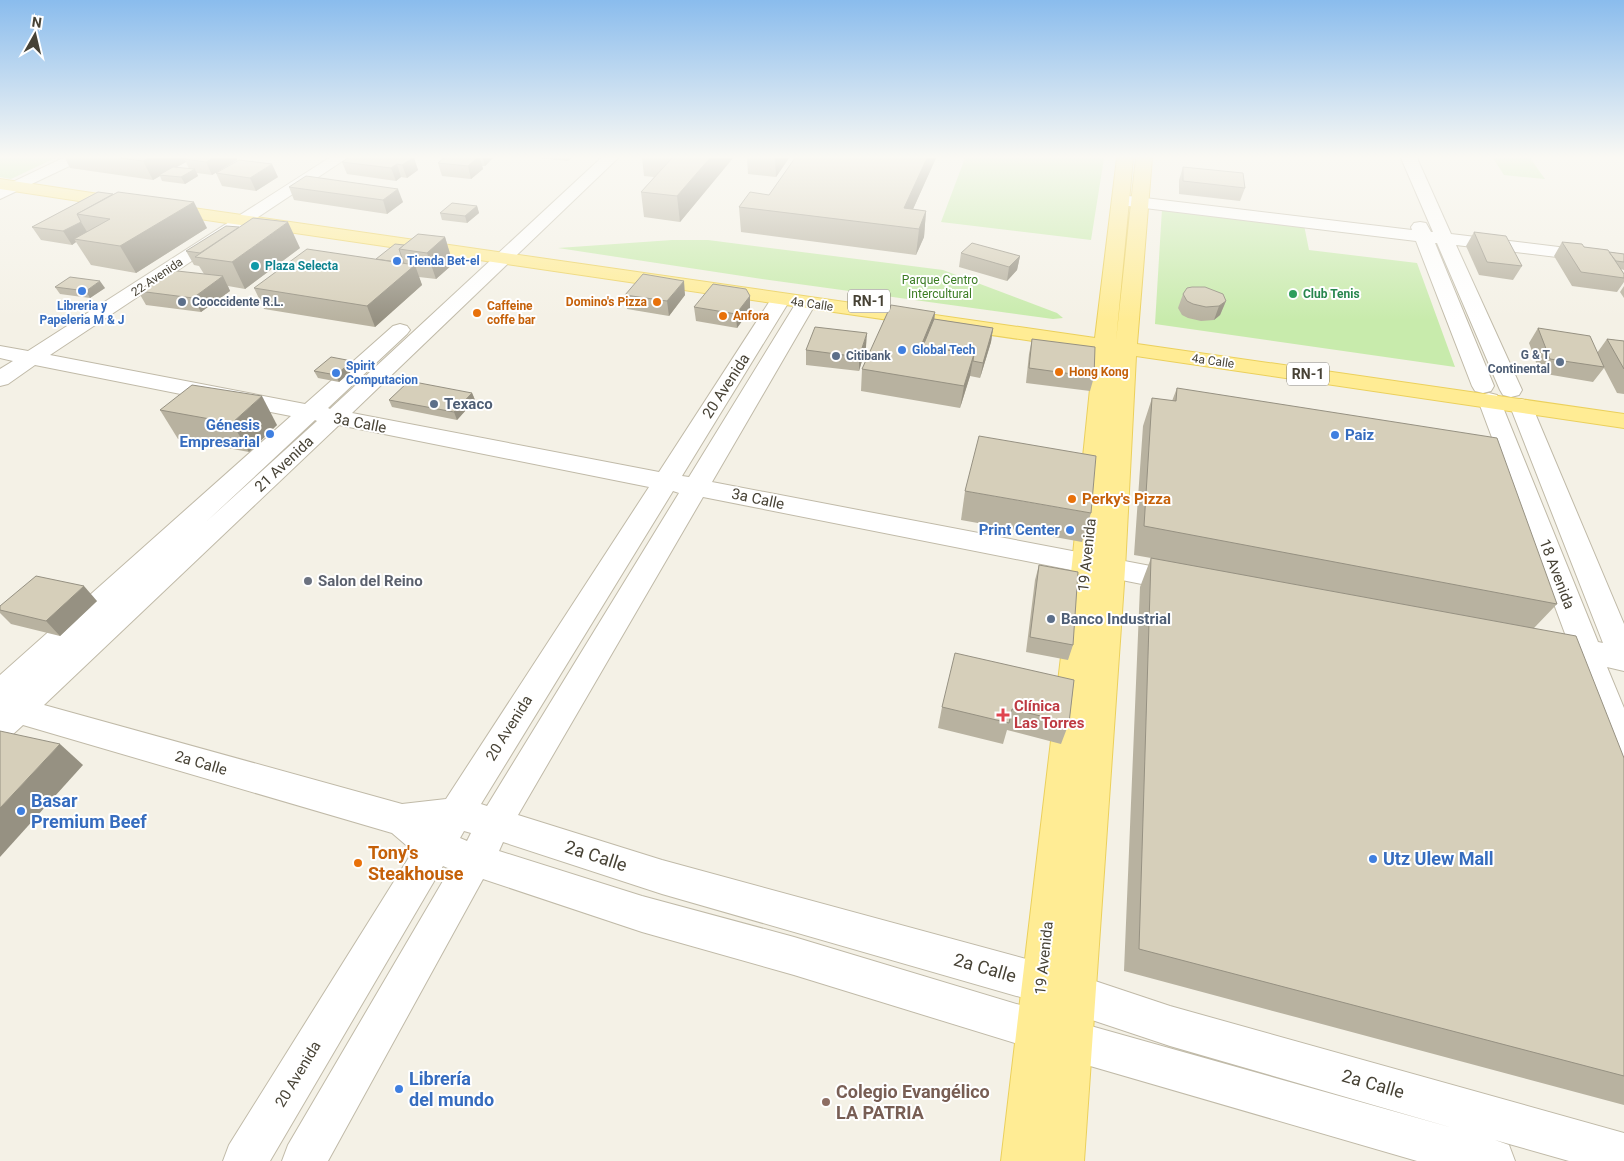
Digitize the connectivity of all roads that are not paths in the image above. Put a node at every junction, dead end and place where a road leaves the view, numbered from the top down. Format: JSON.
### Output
{"nodes":[{"id":1,"x":220,"y":212,"type":"edge"},
{"id":2,"x":245,"y":212,"type":"edge"},
{"id":3,"x":246,"y":212,"type":"edge"},
{"id":4,"x":530,"y":212,"type":"edge"},
{"id":5,"x":544,"y":212,"type":"edge"},
{"id":6,"x":1120,"y":212,"type":"edge"},
{"id":7,"x":1138,"y":212,"type":"edge"},
{"id":8,"x":1245,"y":212,"type":"edge"},
{"id":9,"x":1421,"y":212,"type":"edge"},
{"id":10,"x":1426,"y":212,"type":"edge"},
{"id":11,"x":241,"y":215,"type":"junction"},
{"id":12,"x":520,"y":221,"type":"dead end"},
{"id":13,"x":1433,"y":234,"type":"junction"},
{"id":14,"x":498,"y":250,"type":"junction"},
{"id":15,"x":1624,"y":253,"type":"edge"},
{"id":16,"x":1624,"y":260,"type":"edge"},
{"id":17,"x":793,"y":301,"type":"junction"},
{"id":18,"x":1116,"y":341,"type":"junction"},
{"id":19,"x":3,"y":355,"type":"edge"},
{"id":20,"x":31,"y":358,"type":"junction"},
{"id":21,"x":0,"y":379,"type":"edge"},
{"id":22,"x":1501,"y":395,"type":"junction"},
{"id":23,"x":1624,"y":406,"type":"edge"},
{"id":24,"x":322,"y":415,"type":"junction"},
{"id":25,"x":1624,"y":421,"type":"edge"},
{"id":26,"x":664,"y":481,"type":"junction"},
{"id":27,"x":697,"y":486,"type":"junction"},
{"id":28,"x":1099,"y":567,"type":"junction"},
{"id":29,"x":1208,"y":587,"type":"edge"},
{"id":30,"x":1516,"y":645,"type":"edge"},
{"id":31,"x":1613,"y":663,"type":"edge"},
{"id":32,"x":4,"y":709,"type":"edge"},
{"id":33,"x":1624,"y":748,"type":"edge"},
{"id":34,"x":456,"y":813,"type":"junction"},
{"id":35,"x":402,"y":820,"type":"junction"},
{"id":36,"x":496,"y":824,"type":"junction"},
{"id":37,"x":435,"y":847,"type":"junction"},
{"id":38,"x":475,"y":860,"type":"junction"},
{"id":39,"x":1058,"y":989,"type":"junction"},
{"id":40,"x":1036,"y":1030,"type":"junction"},
{"id":41,"x":1073,"y":1041,"type":"junction"},
{"id":42,"x":1624,"y":1155,"type":"edge"},
{"id":43,"x":245,"y":1161,"type":"edge"},
{"id":44,"x":304,"y":1161,"type":"edge"},
{"id":45,"x":1023,"y":1161,"type":"edge"},
{"id":46,"x":1062,"y":1161,"type":"edge"},
{"id":47,"x":1493,"y":1161,"type":"edge"}],
"edges":[{"from":1,"to":11,"type":"main road","name":"4a Calle","number":"RN-1"},
{"from":2,"to":11,"type":"street","name":"22 Avenida"},
{"from":3,"to":11,"type":"street","name":"22 Avenida"},
{"from":4,"to":12,"type":"street"},
{"from":5,"to":14,"type":"street","name":"21 Avenida"},
{"from":6,"to":18,"type":"main road","name":"19 Avenida"},
{"from":7,"to":18,"type":"main road","name":"19 Avenida"},
{"from":8,"to":13,"type":"street"},
{"from":9,"to":13,"type":"street","name":"18 Avenida"},
{"from":10,"to":13,"type":"street","name":"18 Avenida"},
{"from":11,"to":14,"type":"main road","name":"4a Calle","number":"RN-1"},
{"from":11,"to":19,"type":"street","name":"22 Avenida"},
{"from":11,"to":20,"type":"street","name":"22 Avenida"},
{"from":13,"to":15,"type":"street"},
{"from":13,"to":16,"type":"street"},
{"from":13,"to":22,"type":"street","name":"18 Avenida"},
{"from":13,"to":22,"type":"street","name":"18 Avenida"},
{"from":14,"to":17,"type":"main road","name":"4a Calle","number":"RN-1"},
{"from":14,"to":18,"type":"main road","name":"4a Calle","number":"RN-1"},
{"from":14,"to":24,"type":"street","name":"21 Avenida"},
{"from":17,"to":18,"type":"main road","name":"4a Calle","number":"RN-1"},
{"from":17,"to":26,"type":"street","name":"20 Avenida"},
{"from":17,"to":27,"type":"street","name":"20 Avenida"},
{"from":18,"to":22,"type":"main road","name":"4a Calle","number":"RN-1"},
{"from":18,"to":28,"type":"main road","name":"19 Avenida"},
{"from":19,"to":20,"type":"street","name":"3a Calle"},
{"from":20,"to":21,"type":"street","name":"22 Avenida"},
{"from":20,"to":24,"type":"street","name":"3a Calle"},
{"from":22,"to":23,"type":"main road","name":"4a Calle","number":"RN-1"},
{"from":22,"to":25,"type":"main road","name":"4a Calle","number":"RN-1"},
{"from":22,"to":31,"type":"street","name":"18 Avenida"},
{"from":22,"to":31,"type":"street","name":"18 Avenida"},
{"from":24,"to":26,"type":"street","name":"3a Calle"},
{"from":24,"to":32,"type":"street","name":"21 Avenida"},
{"from":26,"to":27,"type":"street","name":"3a Calle"},
{"from":26,"to":34,"type":"street","name":"20 Avenida"},
{"from":27,"to":28,"type":"street","name":"3a Calle"},
{"from":27,"to":36,"type":"street","name":"20 Avenida"},
{"from":28,"to":29,"type":"street","name":"3a Calle"},
{"from":28,"to":39,"type":"main road","name":"19 Avenida"},
{"from":30,"to":31,"type":"street"},
{"from":31,"to":33,"type":"street","name":"18 Avenida"},
{"from":32,"to":35,"type":"street","name":"2a Calle"},
{"from":34,"to":35,"type":"street","name":"2a Calle"},
{"from":34,"to":36,"type":"street","name":"2a Calle"},
{"from":34,"to":37,"type":"street","name":"20 Avenida"},
{"from":35,"to":37,"type":"street","name":"2a Calle"},
{"from":36,"to":38,"type":"street","name":"20 Avenida"},
{"from":36,"to":39,"type":"street","name":"2a Calle"},
{"from":37,"to":38,"type":"street","name":"2a Calle"},
{"from":37,"to":43,"type":"street","name":"20 Avenida"},
{"from":38,"to":40,"type":"street","name":"2a Calle"},
{"from":38,"to":44,"type":"street","name":"20 Avenida"},
{"from":39,"to":40,"type":"main road","name":"19 Avenida"},
{"from":39,"to":41,"type":"main road","name":"19 Avenida"},
{"from":39,"to":42,"type":"street","name":"2a Calle"},
{"from":40,"to":41,"type":"street","name":"2a Calle"},
{"from":40,"to":45,"type":"main road","name":"19 Avenida"},
{"from":41,"to":46,"type":"main road","name":"19 Avenida"},
{"from":41,"to":47,"type":"street","name":"2a Calle"}]}
